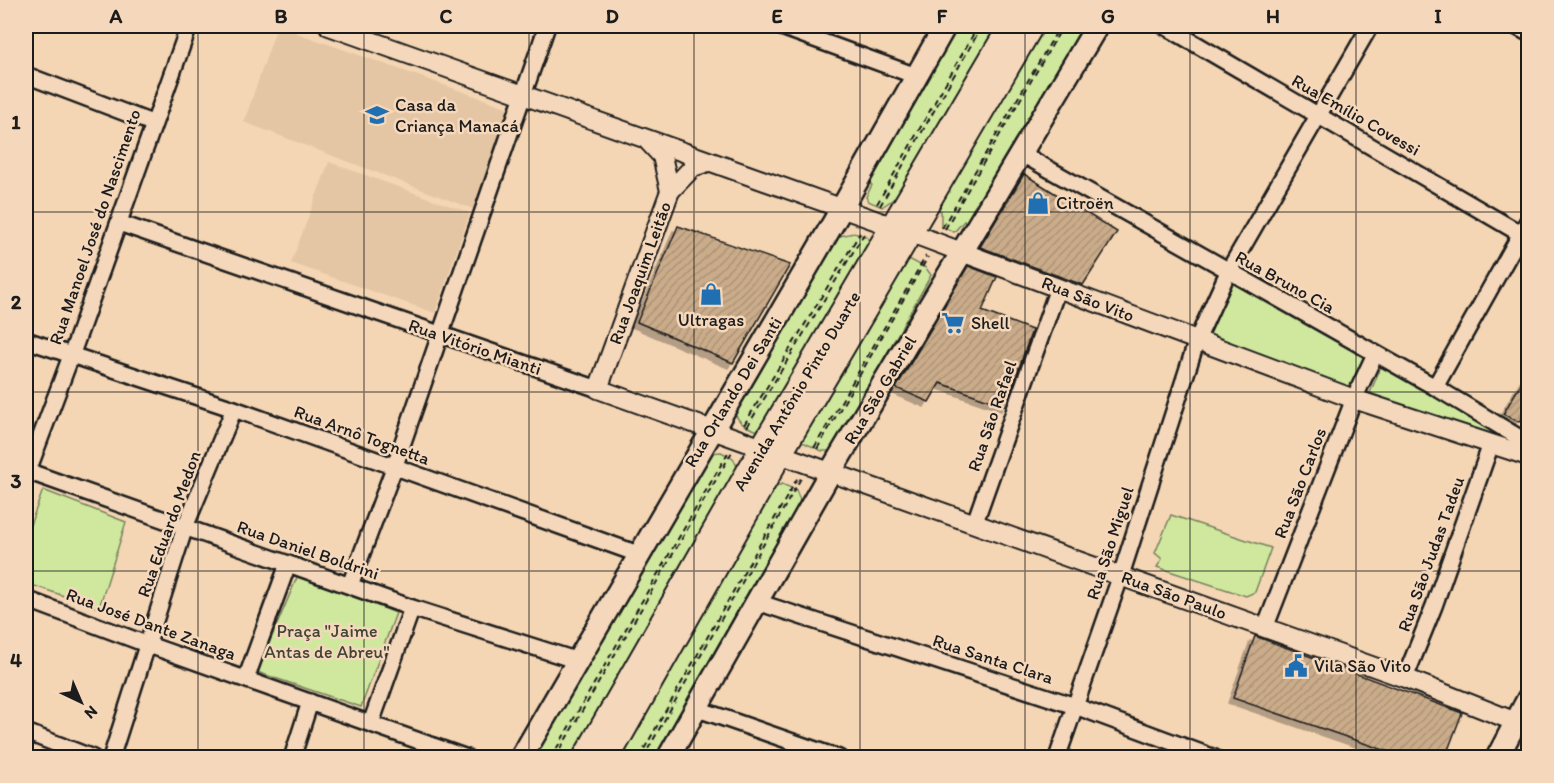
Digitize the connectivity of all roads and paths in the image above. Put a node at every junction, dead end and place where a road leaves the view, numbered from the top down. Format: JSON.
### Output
{"nodes":[{"id":1,"x":189,"y":26,"type":"edge"},
{"id":2,"x":329,"y":26,"type":"edge"},
{"id":3,"x":548,"y":26,"type":"edge"},
{"id":4,"x":779,"y":26,"type":"edge"},
{"id":5,"x":945,"y":26,"type":"edge"},
{"id":6,"x":980,"y":26,"type":"edge"},
{"id":7,"x":1011,"y":26,"type":"edge"},
{"id":8,"x":1031,"y":26,"type":"edge"},
{"id":9,"x":1062,"y":26,"type":"edge"},
{"id":10,"x":1096,"y":26,"type":"edge"},
{"id":11,"x":1165,"y":26,"type":"edge"},
{"id":12,"x":1370,"y":26,"type":"edge"},
{"id":13,"x":1515,"y":26,"type":"edge"},
{"id":14,"x":1528,"y":33,"type":"edge"},
{"id":15,"x":26,"y":75,"type":"edge"},
{"id":16,"x":916,"y":76,"type":"junction"},
{"id":17,"x":522,"y":96,"type":"junction"},
{"id":18,"x":1318,"y":116,"type":"junction"},
{"id":19,"x":152,"y":123,"type":"junction"},
{"id":20,"x":648,"y":141,"type":"junction"},
{"id":21,"x":1022,"y":154,"type":"junction"},
{"id":22,"x":708,"y":162,"type":"junction"},
{"id":23,"x":670,"y":192,"type":"junction"},
{"id":24,"x":842,"y":208,"type":"junction"},
{"id":25,"x":119,"y":223,"type":"junction"},
{"id":26,"x":887,"y":224,"type":"junction"},
{"id":27,"x":1526,"y":231,"type":"edge"},
{"id":28,"x":935,"y":242,"type":"junction"},
{"id":29,"x":963,"y":252,"type":"junction"},
{"id":30,"x":1228,"y":272,"type":"junction"},
{"id":31,"x":1058,"y":288,"type":"junction"},
{"id":32,"x":439,"y":336,"type":"junction"},
{"id":33,"x":26,"y":340,"type":"edge"},
{"id":34,"x":1197,"y":340,"type":"junction"},
{"id":35,"x":1375,"y":354,"type":"junction"},
{"id":36,"x":71,"y":356,"type":"junction"},
{"id":37,"x":1435,"y":387,"type":"junction"},
{"id":38,"x":598,"y":389,"type":"junction"},
{"id":39,"x":1354,"y":399,"type":"junction"},
{"id":40,"x":234,"y":409,"type":"junction"},
{"id":41,"x":711,"y":429,"type":"junction"},
{"id":42,"x":738,"y":438,"type":"junction"},
{"id":43,"x":1528,"y":443,"type":"edge"},
{"id":44,"x":1491,"y":444,"type":"junction"},
{"id":45,"x":772,"y":450,"type":"junction"},
{"id":46,"x":1528,"y":456,"type":"edge"},
{"id":47,"x":808,"y":463,"type":"junction"},
{"id":48,"x":393,"y":468,"type":"junction"},
{"id":49,"x":831,"y":471,"type":"junction"},
{"id":50,"x":26,"y":473,"type":"edge"},
{"id":51,"x":975,"y":522,"type":"junction"},
{"id":52,"x":185,"y":527,"type":"junction"},
{"id":53,"x":638,"y":554,"type":"junction"},
{"id":54,"x":288,"y":564,"type":"junction"},
{"id":55,"x":1121,"y":575,"type":"junction"},
{"id":56,"x":350,"y":585,"type":"junction"},
{"id":57,"x":26,"y":599,"type":"edge"},
{"id":58,"x":757,"y":603,"type":"junction"},
{"id":59,"x":412,"y":608,"type":"junction"},
{"id":60,"x":1265,"y":628,"type":"junction"},
{"id":61,"x":146,"y":644,"type":"junction"},
{"id":62,"x":578,"y":661,"type":"junction"},
{"id":63,"x":1405,"y":678,"type":"junction"},
{"id":64,"x":246,"y":679,"type":"junction"},
{"id":65,"x":1528,"y":699,"type":"edge"},
{"id":66,"x":310,"y":702,"type":"junction"},
{"id":67,"x":1075,"y":706,"type":"junction"},
{"id":68,"x":695,"y":708,"type":"junction"},
{"id":69,"x":1516,"y":722,"type":"junction"},
{"id":70,"x":371,"y":723,"type":"junction"},
{"id":71,"x":26,"y":732,"type":"edge"},
{"id":72,"x":93,"y":758,"type":"edge"},
{"id":73,"x":111,"y":758,"type":"edge"},
{"id":74,"x":292,"y":758,"type":"edge"},
{"id":75,"x":467,"y":758,"type":"edge"},
{"id":76,"x":521,"y":758,"type":"edge"},
{"id":77,"x":553,"y":758,"type":"edge"},
{"id":78,"x":585,"y":758,"type":"edge"},
{"id":79,"x":607,"y":758,"type":"edge"},
{"id":80,"x":641,"y":758,"type":"edge"},
{"id":81,"x":668,"y":758,"type":"edge"},
{"id":82,"x":839,"y":758,"type":"edge"},
{"id":83,"x":1057,"y":758,"type":"edge"},
{"id":84,"x":1215,"y":758,"type":"edge"},
{"id":85,"x":1497,"y":758,"type":"edge"}],
"edges":[{"from":1,"to":19,"type":"street","name":"Rua Manoel José do Nascimento"},
{"from":2,"to":17,"type":"street"},
{"from":3,"to":17,"type":"street"},
{"from":4,"to":16,"type":"street"},
{"from":5,"to":16,"type":"main road","name":"Rua Orlando Dei Santi"},
{"from":6,"to":26,"type":"path"},
{"from":7,"to":26,"type":"main road","name":"Avenida Antônio Pinto Duarte"},
{"from":8,"to":26,"type":"main road","name":"Avenida Antônio Pinto Duarte"},
{"from":9,"to":28,"type":"path"},
{"from":10,"to":21,"type":"main road","name":"Rua São Gabriel"},
{"from":11,"to":18,"type":"street","name":"Rua Emílio Covessi"},
{"from":12,"to":18,"type":"street","name":"Rua São Miguel"},
{"from":13,"to":14,"type":"street"},
{"from":15,"to":19,"type":"street"},
{"from":16,"to":24,"type":"main road","name":"Rua Orlando Dei Santi"},
{"from":17,"to":20,"type":"street"},
{"from":17,"to":32,"type":"street"},
{"from":18,"to":27,"type":"street","name":"Rua Emílio Covessi"},
{"from":18,"to":30,"type":"street","name":"Rua São Miguel"},
{"from":19,"to":25,"type":"street","name":"Rua Manoel José do Nascimento"},
{"from":20,"to":22,"type":"street","name":"Rua São Vito"},
{"from":20,"to":23,"type":"street","name":"Rua Joaquim Leitão"},
{"from":21,"to":29,"type":"main road","name":"Rua São Gabriel"},
{"from":21,"to":30,"type":"street","name":"Rua Bruno Cia"},
{"from":22,"to":23,"type":"street"},
{"from":22,"to":24,"type":"street","name":"Rua São Vito"},
{"from":23,"to":38,"type":"street","name":"Rua Joaquim Leitão"},
{"from":24,"to":26,"type":"street","name":"Rua São Vito"},
{"from":24,"to":41,"type":"main road","name":"Rua Orlando Dei Santi"},
{"from":25,"to":32,"type":"street","name":"Rua Vitório Mianti"},
{"from":25,"to":36,"type":"street","name":"Rua Manoel José do Nascimento"},
{"from":26,"to":28,"type":"street","name":"Rua São Vito"},
{"from":26,"to":42,"type":"path"},
{"from":26,"to":45,"type":"main road","name":"Avenida Antônio Pinto Duarte"},
{"from":27,"to":37,"type":"street"},
{"from":28,"to":29,"type":"street","name":"Rua São Vito"},
{"from":28,"to":47,"type":"path"},
{"from":29,"to":31,"type":"street","name":"Rua São Vito"},
{"from":29,"to":49,"type":"main road","name":"Rua São Gabriel"},
{"from":30,"to":34,"type":"street","name":"Rua São Miguel"},
{"from":30,"to":35,"type":"street","name":"Rua Bruno Cia"},
{"from":31,"to":34,"type":"street","name":"Rua São Vito"},
{"from":31,"to":51,"type":"street","name":"Rua São Rafael"},
{"from":32,"to":38,"type":"street","name":"Rua Vitório Mianti"},
{"from":32,"to":48,"type":"street"},
{"from":33,"to":36,"type":"street","name":"Rua Arnô Tognetta"},
{"from":34,"to":39,"type":"street","name":"Rua São Vito"},
{"from":34,"to":55,"type":"street","name":"Rua São Miguel"},
{"from":35,"to":37,"type":"street","name":"Rua Bruno Cia"},
{"from":35,"to":39,"type":"street","name":"Rua São Carlos"},
{"from":36,"to":40,"type":"street","name":"Rua Arnô Tognetta"},
{"from":36,"to":50,"type":"street","name":"Rua Manoel José do Nascimento"},
{"from":37,"to":43,"type":"street","name":"Rua Bruno Cia"},
{"from":38,"to":41,"type":"street","name":"Rua Vitório Mianti"},
{"from":39,"to":44,"type":"street","name":"Rua São Vito"},
{"from":39,"to":60,"type":"street","name":"Rua São Carlos"},
{"from":40,"to":48,"type":"street","name":"Rua Arnô Tognetta"},
{"from":40,"to":52,"type":"street","name":"Rua Eduardo Medon"},
{"from":41,"to":42,"type":"street","name":"Rua Vitório Mianti"},
{"from":41,"to":53,"type":"main road","name":"Rua Orlando Dei Santi"},
{"from":42,"to":45,"type":"street","name":"Rua Vitório Mianti"},
{"from":42,"to":77,"type":"path"},
{"from":44,"to":46,"type":"street","name":"Rua São Vito"},
{"from":44,"to":63,"type":"street","name":"Rua São Judas Tadeu"},
{"from":45,"to":47,"type":"street","name":"Rua Vitório Mianti"},
{"from":45,"to":78,"type":"main road","name":"Avenida Antônio Pinto Duarte"},
{"from":45,"to":79,"type":"main road","name":"Avenida Antônio Pinto Duarte"},
{"from":47,"to":49,"type":"street","name":"Rua Vitório Mianti"},
{"from":47,"to":80,"type":"path"},
{"from":48,"to":53,"type":"street","name":"Rua Arnô Tognetta"},
{"from":48,"to":56,"type":"street"},
{"from":49,"to":51,"type":"street","name":"Rua São Paulo"},
{"from":49,"to":58,"type":"main road","name":"Rua São Gabriel"},
{"from":50,"to":52,"type":"street","name":"Rua Daniel Boldrini"},
{"from":51,"to":55,"type":"street","name":"Rua São Paulo"},
{"from":52,"to":54,"type":"street","name":"Rua Daniel Boldrini"},
{"from":52,"to":61,"type":"street","name":"Rua Eduardo Medon"},
{"from":53,"to":62,"type":"main road","name":"Rua Orlando Dei Santi"},
{"from":54,"to":56,"type":"street","name":"Rua Daniel Boldrini"},
{"from":54,"to":64,"type":"street"},
{"from":55,"to":60,"type":"street","name":"Rua São Paulo"},
{"from":55,"to":67,"type":"street","name":"Rua São Miguel"},
{"from":56,"to":59,"type":"street","name":"Rua Daniel Boldrini"},
{"from":57,"to":61,"type":"street","name":"Rua José Dante Zanaga"},
{"from":58,"to":67,"type":"street","name":"Rua Santa Clara"},
{"from":58,"to":68,"type":"main road","name":"Rua São Gabriel"},
{"from":59,"to":62,"type":"street","name":"Rua Daniel Boldrini"},
{"from":59,"to":70,"type":"street"},
{"from":60,"to":63,"type":"street","name":"Rua São Paulo"},
{"from":61,"to":64,"type":"street","name":"Rua José Dante Zanaga"},
{"from":61,"to":73,"type":"street","name":"Rua Eduardo Medon"},
{"from":62,"to":76,"type":"main road","name":"Rua Orlando Dei Santi"},
{"from":63,"to":69,"type":"street","name":"Rua São Paulo"},
{"from":64,"to":66,"type":"street","name":"Rua José Dante Zanaga"},
{"from":65,"to":69,"type":"main road"},
{"from":66,"to":70,"type":"street","name":"Rua José Dante Zanaga"},
{"from":66,"to":74,"type":"street"},
{"from":67,"to":83,"type":"street","name":"Rua São Miguel"},
{"from":67,"to":84,"type":"street","name":"Rua Santa Clara"},
{"from":68,"to":81,"type":"main road","name":"Rua São Gabriel"},
{"from":68,"to":82,"type":"street"},
{"from":69,"to":85,"type":"main road"},
{"from":70,"to":75,"type":"street","name":"Rua José Dante Zanaga"},
{"from":71,"to":72,"type":"street"}]}
